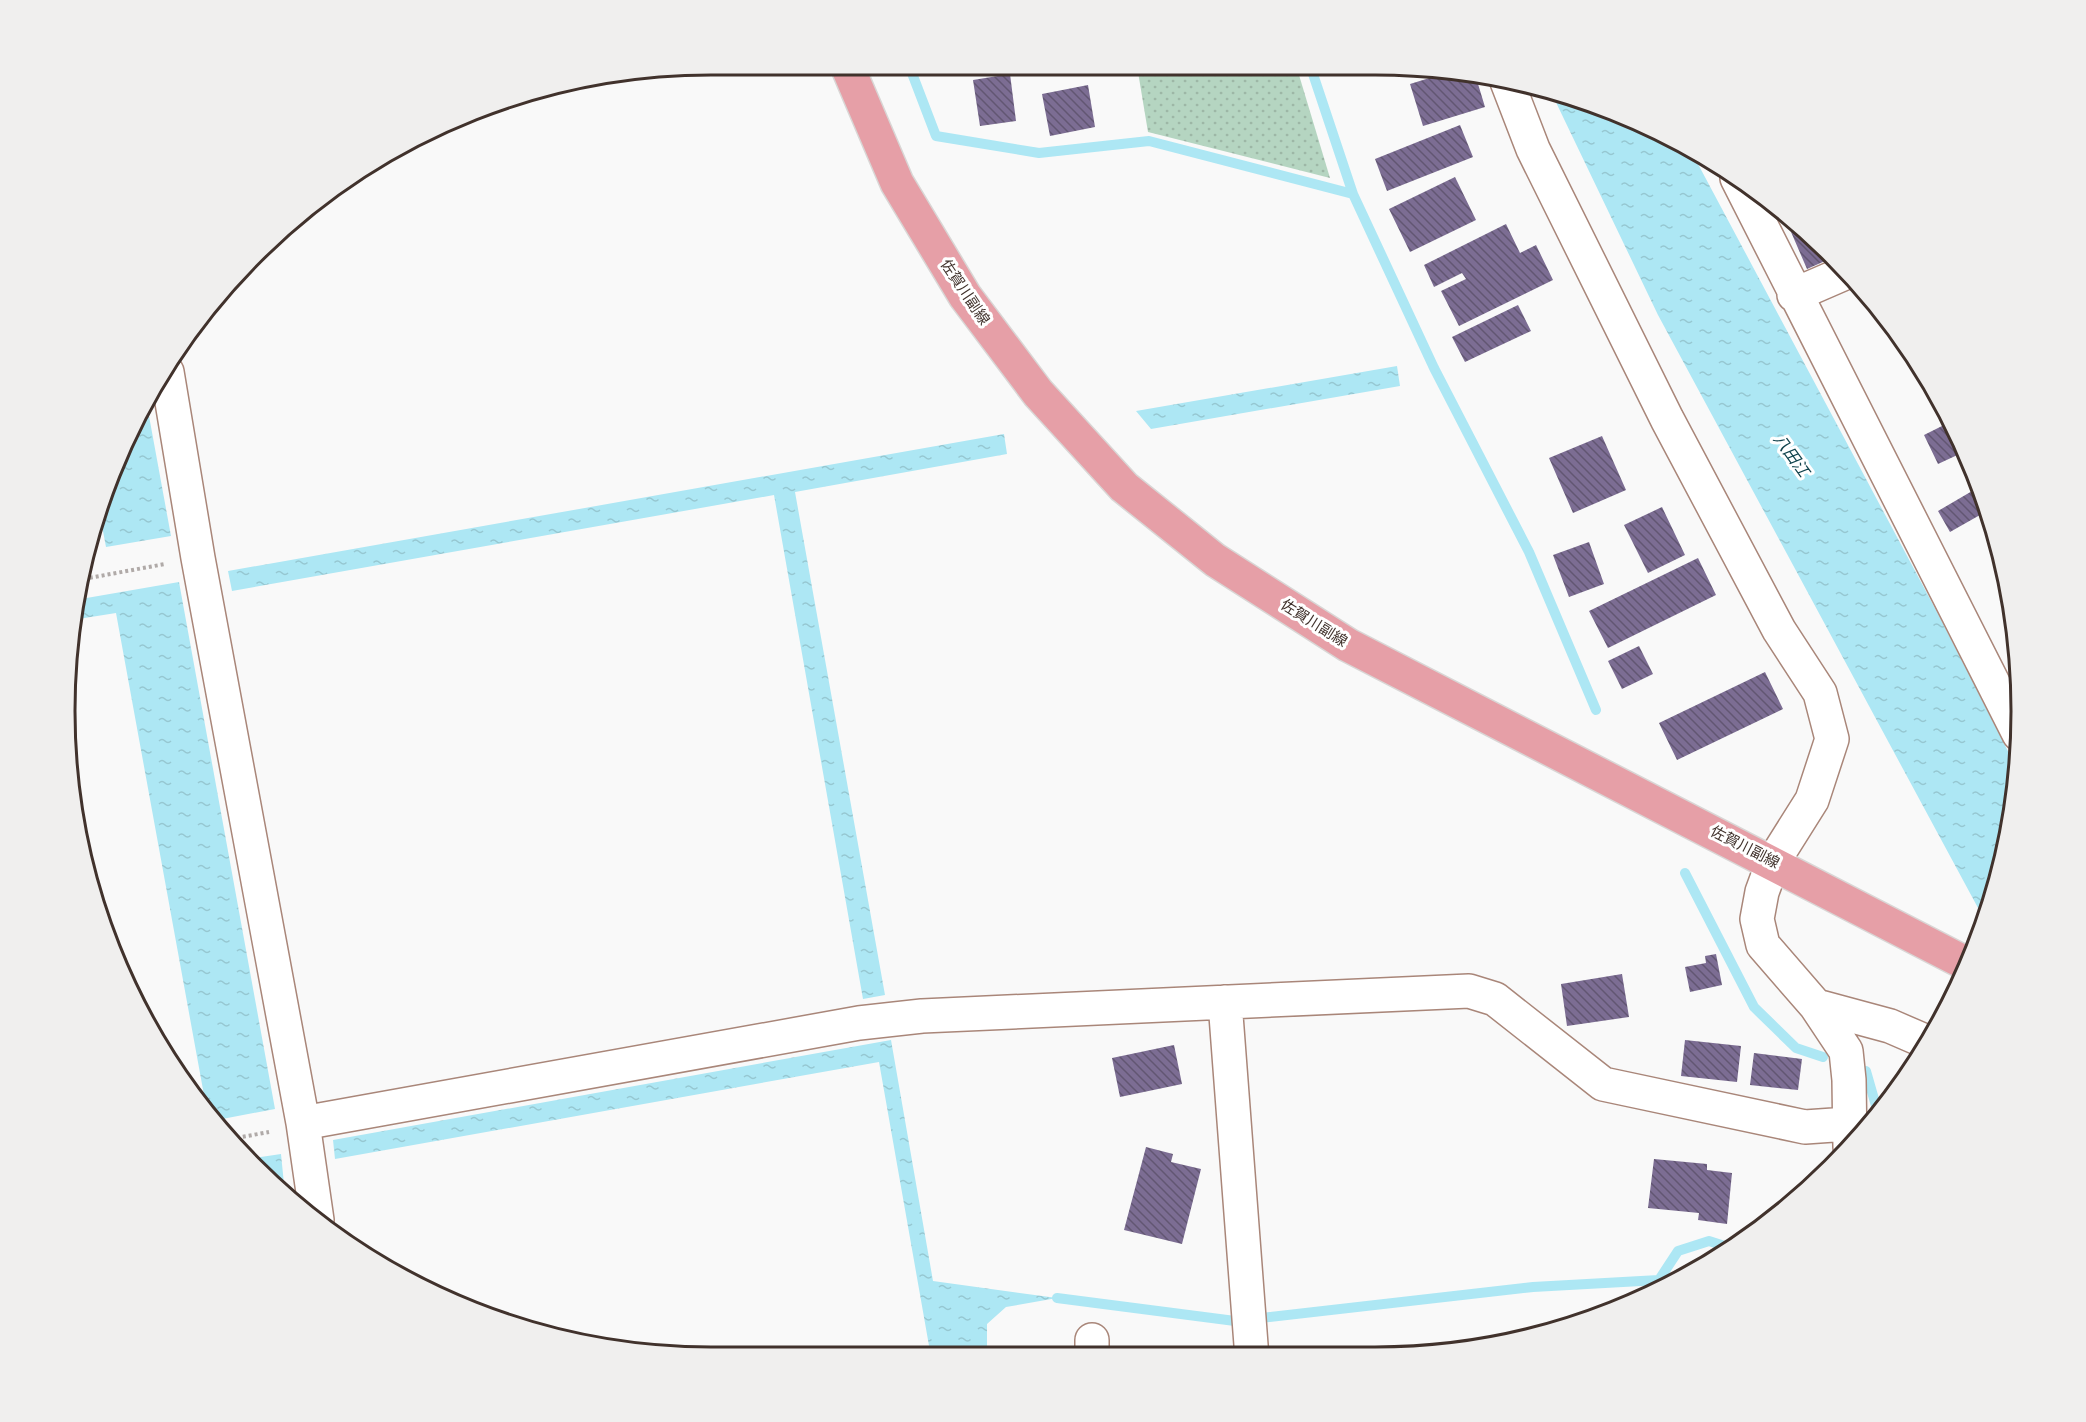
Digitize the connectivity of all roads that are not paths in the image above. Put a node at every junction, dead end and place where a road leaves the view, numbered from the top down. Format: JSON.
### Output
{"nodes":[{"id":1,"x":851,"y":75,"type":"edge"},
{"id":2,"x":1510,"y":90,"type":"edge"},
{"id":3,"x":1745,"y":194,"type":"edge"},
{"id":4,"x":1838,"y":276,"type":"edge"},
{"id":5,"x":1794,"y":295,"type":"junction"},
{"id":6,"x":168,"y":380,"type":"edge"},
{"id":7,"x":2011,"y":718,"type":"edge"},
{"id":8,"x":1773,"y":862,"type":"junction"},
{"id":9,"x":1958,"y":959,"type":"edge"},
{"id":10,"x":1225,"y":1002,"type":"junction"},
{"id":11,"x":1816,"y":1006,"type":"junction"},
{"id":12,"x":1920,"y":1039,"type":"edge"},
{"id":13,"x":303,"y":1124,"type":"junction"},
{"id":14,"x":1849,"y":1135,"type":"edge"},
{"id":15,"x":314,"y":1208,"type":"edge"},
{"id":16,"x":1252,"y":1346,"type":"edge"}],
"edges":[{"from":1,"to":8,"type":"main road","name":"佐賀川副線"},
{"from":2,"to":8,"type":"street"},
{"from":3,"to":5,"type":"street"},
{"from":4,"to":5,"type":"street"},
{"from":5,"to":7,"type":"street"},
{"from":6,"to":13,"type":"street"},
{"from":8,"to":9,"type":"main road","name":"佐賀川副線"},
{"from":8,"to":11,"type":"street"},
{"from":10,"to":13,"type":"street"},
{"from":10,"to":14,"type":"street"},
{"from":10,"to":16,"type":"street"},
{"from":11,"to":12,"type":"street"},
{"from":11,"to":14,"type":"street"},
{"from":13,"to":15,"type":"street"}]}
